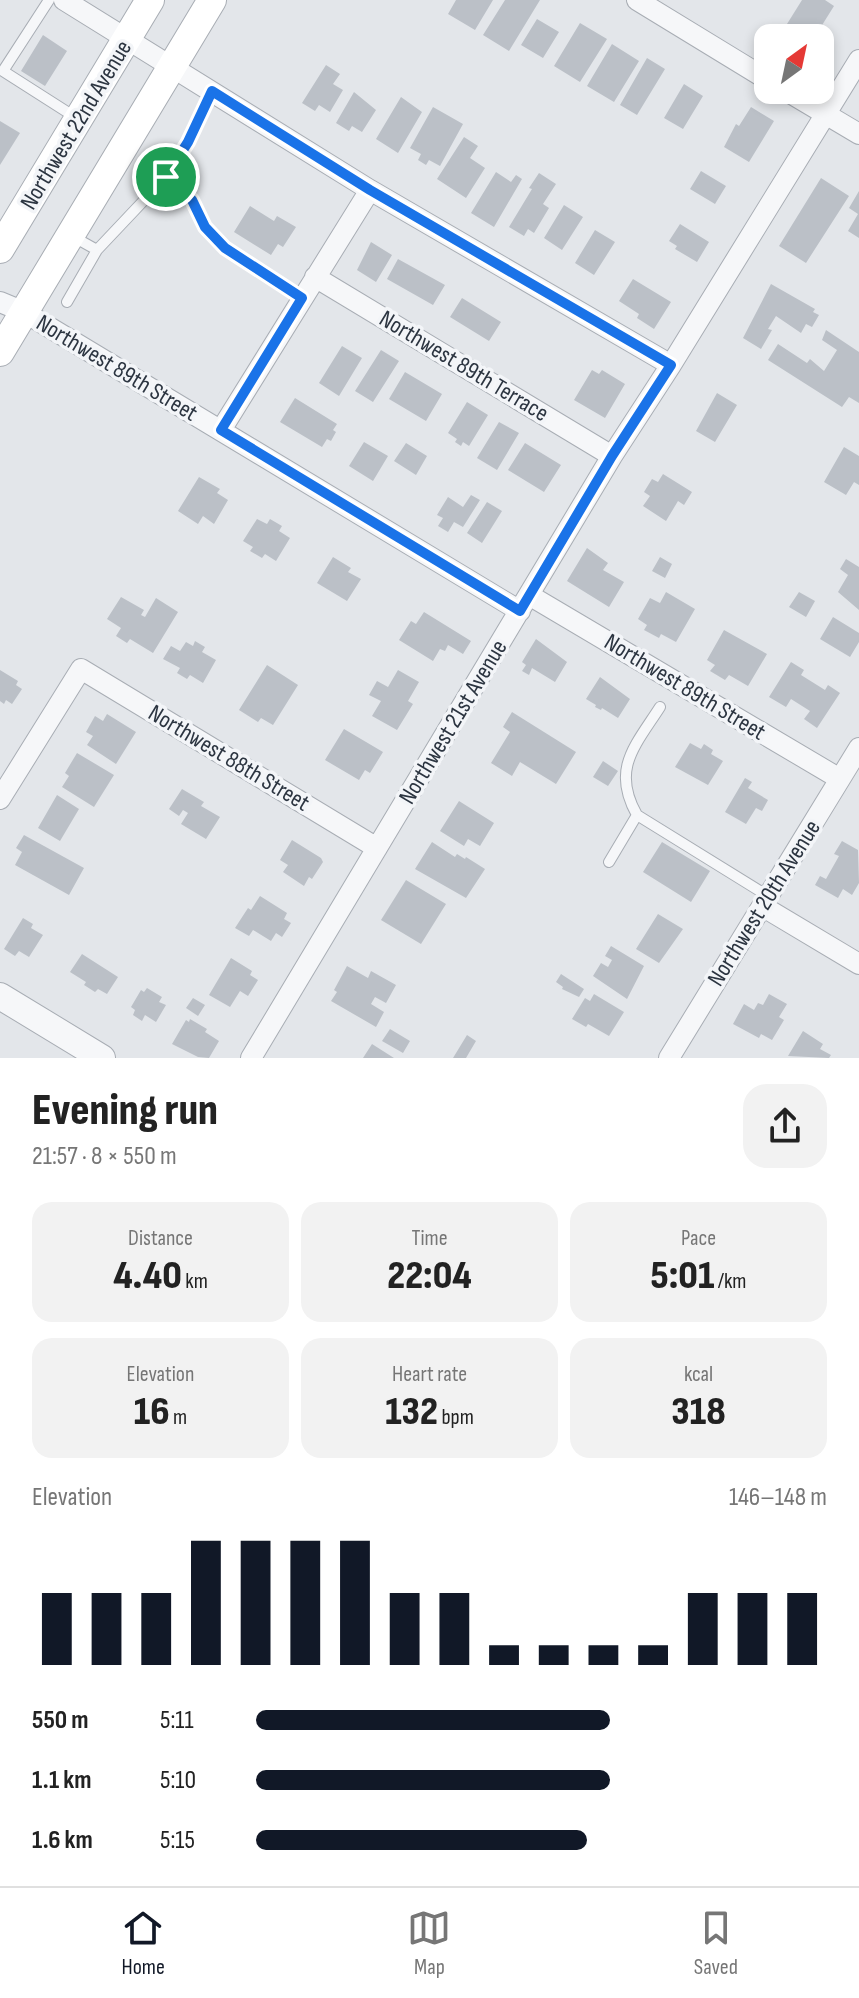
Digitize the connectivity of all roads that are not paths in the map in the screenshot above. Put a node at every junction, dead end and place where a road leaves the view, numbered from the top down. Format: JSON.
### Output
{"nodes":[{"id":1,"x":49,"y":0,"type":"edge"},
{"id":2,"x":64,"y":0,"type":"edge"},
{"id":3,"x":150,"y":0,"type":"edge"},
{"id":4,"x":212,"y":0,"type":"edge"},
{"id":5,"x":637,"y":0,"type":"edge"},
{"id":6,"x":127,"y":38,"type":"junction"},
{"id":7,"x":859,"y":60,"type":"edge"},
{"id":8,"x":173,"y":66,"type":"junction"},
{"id":9,"x":754,"y":71,"type":"edge"},
{"id":10,"x":212,"y":91,"type":"junction"},
{"id":11,"x":809,"y":104,"type":"edge"},
{"id":12,"x":827,"y":115,"type":"junction"},
{"id":13,"x":79,"y":119,"type":"junction"},
{"id":14,"x":859,"y":134,"type":"edge"},
{"id":15,"x":166,"y":177,"type":"junction"},
{"id":16,"x":370,"y":190,"type":"junction"},
{"id":17,"x":71,"y":235,"type":"junction"},
{"id":18,"x":0,"y":249,"type":"edge"},
{"id":19,"x":97,"y":250,"type":"junction"},
{"id":20,"x":315,"y":277,"type":"junction"},
{"id":21,"x":302,"y":298,"type":"junction"},
{"id":22,"x":67,"y":302,"type":"dead end"},
{"id":23,"x":12,"y":307,"type":"edge"},
{"id":24,"x":0,"y":352,"type":"edge"},
{"id":25,"x":671,"y":365,"type":"junction"},
{"id":26,"x":221,"y":430,"type":"junction"},
{"id":27,"x":612,"y":456,"type":"junction"},
{"id":28,"x":524,"y":603,"type":"junction"},
{"id":29,"x":660,"y":707,"type":"dead end"},
{"id":30,"x":859,"y":748,"type":"edge"},
{"id":31,"x":840,"y":779,"type":"junction"},
{"id":32,"x":0,"y":799,"type":"edge"},
{"id":33,"x":637,"y":815,"type":"junction"},
{"id":34,"x":377,"y":848,"type":"junction"},
{"id":35,"x":609,"y":862,"type":"dead end"},
{"id":36,"x":765,"y":901,"type":"junction"},
{"id":37,"x":859,"y":964,"type":"edge"},
{"id":38,"x":0,"y":996,"type":"edge"},
{"id":39,"x":677,"y":1055,"type":"edge"},
{"id":40,"x":102,"y":1058,"type":"edge"},
{"id":41,"x":251,"y":1058,"type":"edge"}],
"edges":[{"from":1,"to":13,"type":"lane"},
{"from":2,"to":6,"type":"street"},
{"from":3,"to":6,"type":"main road","name":"Northwest 22nd Avenue"},
{"from":4,"to":8,"type":"main road"},
{"from":5,"to":9,"type":"street"},
{"from":6,"to":8,"type":"street"},
{"from":6,"to":13,"type":"main road","name":"Northwest 22nd Avenue"},
{"from":7,"to":12,"type":"street","name":"Northwest 21st Avenue"},
{"from":8,"to":10,"type":"street"},
{"from":8,"to":17,"type":"main road"},
{"from":10,"to":15,"type":"lane"},
{"from":10,"to":16,"type":"street"},
{"from":11,"to":12,"type":"street"},
{"from":12,"to":14,"type":"street"},
{"from":12,"to":25,"type":"street","name":"Northwest 21st Avenue"},
{"from":13,"to":18,"type":"main road","name":"Northwest 22nd Avenue"},
{"from":15,"to":19,"type":"lane"},
{"from":15,"to":21,"type":"lane"},
{"from":16,"to":20,"type":"street"},
{"from":16,"to":25,"type":"street"},
{"from":17,"to":19,"type":"lane"},
{"from":17,"to":23,"type":"main road"},
{"from":19,"to":22,"type":"lane"},
{"from":20,"to":21,"type":"street"},
{"from":20,"to":27,"type":"street","name":"Northwest 89th Terrace"},
{"from":21,"to":26,"type":"street"},
{"from":23,"to":24,"type":"main road"},
{"from":23,"to":26,"type":"street","name":"Northwest 89th Street"},
{"from":25,"to":27,"type":"street","name":"Northwest 21st Avenue"},
{"from":26,"to":28,"type":"street","name":"Northwest 89th Street"},
{"from":27,"to":28,"type":"street","name":"Northwest 21st Avenue"},
{"from":28,"to":31,"type":"street","name":"Northwest 89th Street"},
{"from":28,"to":34,"type":"street","name":"Northwest 21st Avenue"},
{"from":29,"to":33,"type":"lane"},
{"from":30,"to":31,"type":"street","name":"Northwest 20th Avenue"},
{"from":31,"to":36,"type":"street","name":"Northwest 20th Avenue"},
{"from":32,"to":34,"type":"street","name":"Northwest 88th Street"},
{"from":33,"to":35,"type":"lane"},
{"from":33,"to":36,"type":"lane"},
{"from":34,"to":41,"type":"street","name":"Northwest 21st Avenue"},
{"from":36,"to":37,"type":"street"},
{"from":36,"to":39,"type":"street","name":"Northwest 20th Avenue"},
{"from":38,"to":40,"type":"street"}]}
